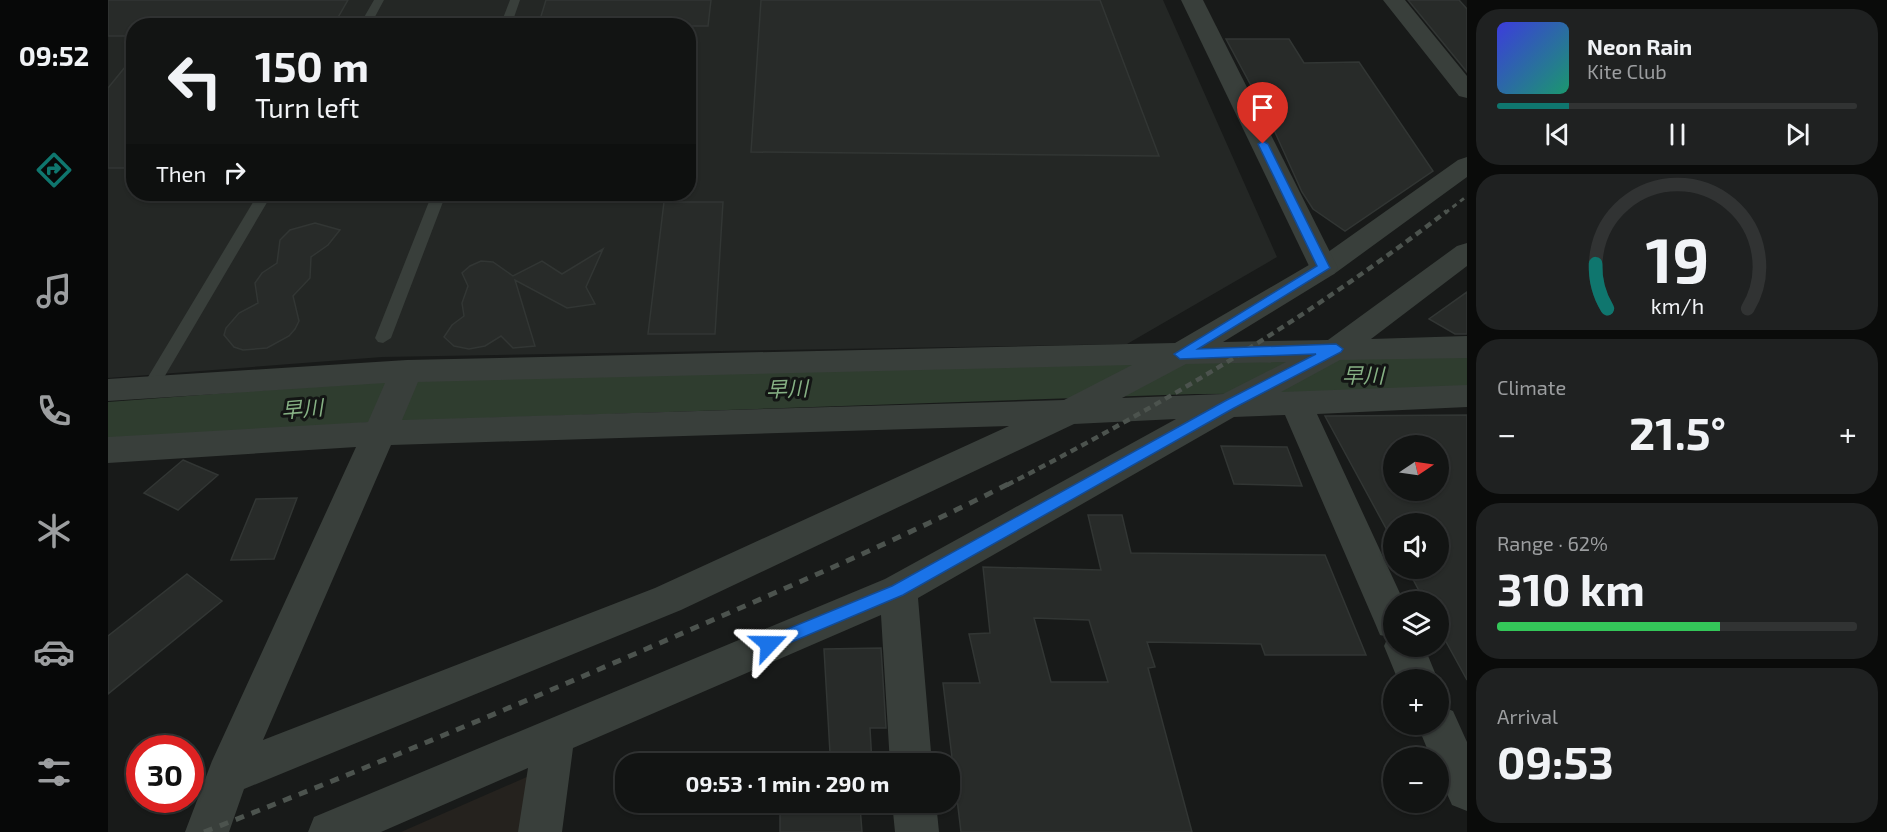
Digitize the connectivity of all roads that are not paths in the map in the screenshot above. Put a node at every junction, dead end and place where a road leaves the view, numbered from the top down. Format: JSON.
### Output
{"nodes":[{"id":1,"x":379,"y":0,"type":"edge"},
{"id":2,"x":515,"y":0,"type":"edge"},
{"id":3,"x":1192,"y":0,"type":"edge"},
{"id":4,"x":1394,"y":0,"type":"edge"},
{"id":5,"x":369,"y":18,"type":"edge"},
{"id":6,"x":508,"y":18,"type":"edge"},
{"id":7,"x":1467,"y":91,"type":"edge"},
{"id":8,"x":1467,"y":165,"type":"edge"},
{"id":9,"x":261,"y":201,"type":"edge"},
{"id":10,"x":436,"y":201,"type":"edge"},
{"id":11,"x":1467,"y":252,"type":"edge"},
{"id":12,"x":1324,"y":268,"type":"junction"},
{"id":13,"x":383,"y":338,"type":"dead end"},
{"id":14,"x":1467,"y":347,"type":"edge"},
{"id":15,"x":1336,"y":349,"type":"junction"},
{"id":16,"x":1180,"y":354,"type":"junction"},
{"id":17,"x":407,"y":371,"type":"junction"},
{"id":18,"x":150,"y":387,"type":"junction"},
{"id":19,"x":108,"y":390,"type":"edge"},
{"id":20,"x":1467,"y":396,"type":"edge"},
{"id":21,"x":1296,"y":403,"type":"junction"},
{"id":22,"x":1229,"y":405,"type":"junction"},
{"id":23,"x":1069,"y":412,"type":"junction"},
{"id":24,"x":380,"y":433,"type":"junction"},
{"id":25,"x":108,"y":450,"type":"edge"},
{"id":26,"x":898,"y":590,"type":"junction"},
{"id":27,"x":1383,"y":598,"type":"edge"},
{"id":28,"x":554,"y":735,"type":"junction"},
{"id":29,"x":1443,"y":735,"type":"edge"},
{"id":30,"x":910,"y":753,"type":"edge"},
{"id":31,"x":227,"y":775,"type":"junction"},
{"id":32,"x":1467,"y":790,"type":"edge"},
{"id":33,"x":915,"y":813,"type":"edge"},
{"id":34,"x":207,"y":832,"type":"edge"},
{"id":35,"x":330,"y":832,"type":"edge"},
{"id":36,"x":540,"y":832,"type":"edge"},
{"id":37,"x":917,"y":832,"type":"edge"}],
"edges":[{"from":1,"to":5,"type":"lane"},
{"from":2,"to":6,"type":"lane"},
{"from":3,"to":12,"type":"street"},
{"from":4,"to":7,"type":"street"},
{"from":8,"to":12,"type":"street"},
{"from":9,"to":18,"type":"lane"},
{"from":10,"to":13,"type":"lane"},
{"from":11,"to":15,"type":"street"},
{"from":12,"to":16,"type":"street"},
{"from":14,"to":15,"type":"street"},
{"from":15,"to":16,"type":"street"},
{"from":15,"to":22,"type":"street"},
{"from":16,"to":17,"type":"street"},
{"from":16,"to":23,"type":"street"},
{"from":17,"to":18,"type":"street"},
{"from":17,"to":24,"type":"street"},
{"from":18,"to":19,"type":"street"},
{"from":20,"to":21,"type":"street"},
{"from":21,"to":22,"type":"street"},
{"from":21,"to":27,"type":"street"},
{"from":22,"to":23,"type":"street"},
{"from":22,"to":26,"type":"street"},
{"from":23,"to":24,"type":"street"},
{"from":23,"to":31,"type":"street"},
{"from":24,"to":25,"type":"street"},
{"from":24,"to":31,"type":"street"},
{"from":26,"to":28,"type":"street"},
{"from":26,"to":30,"type":"street"},
{"from":28,"to":35,"type":"street"},
{"from":28,"to":36,"type":"street"},
{"from":29,"to":32,"type":"street"},
{"from":31,"to":34,"type":"street"},
{"from":33,"to":37,"type":"street"}]}
